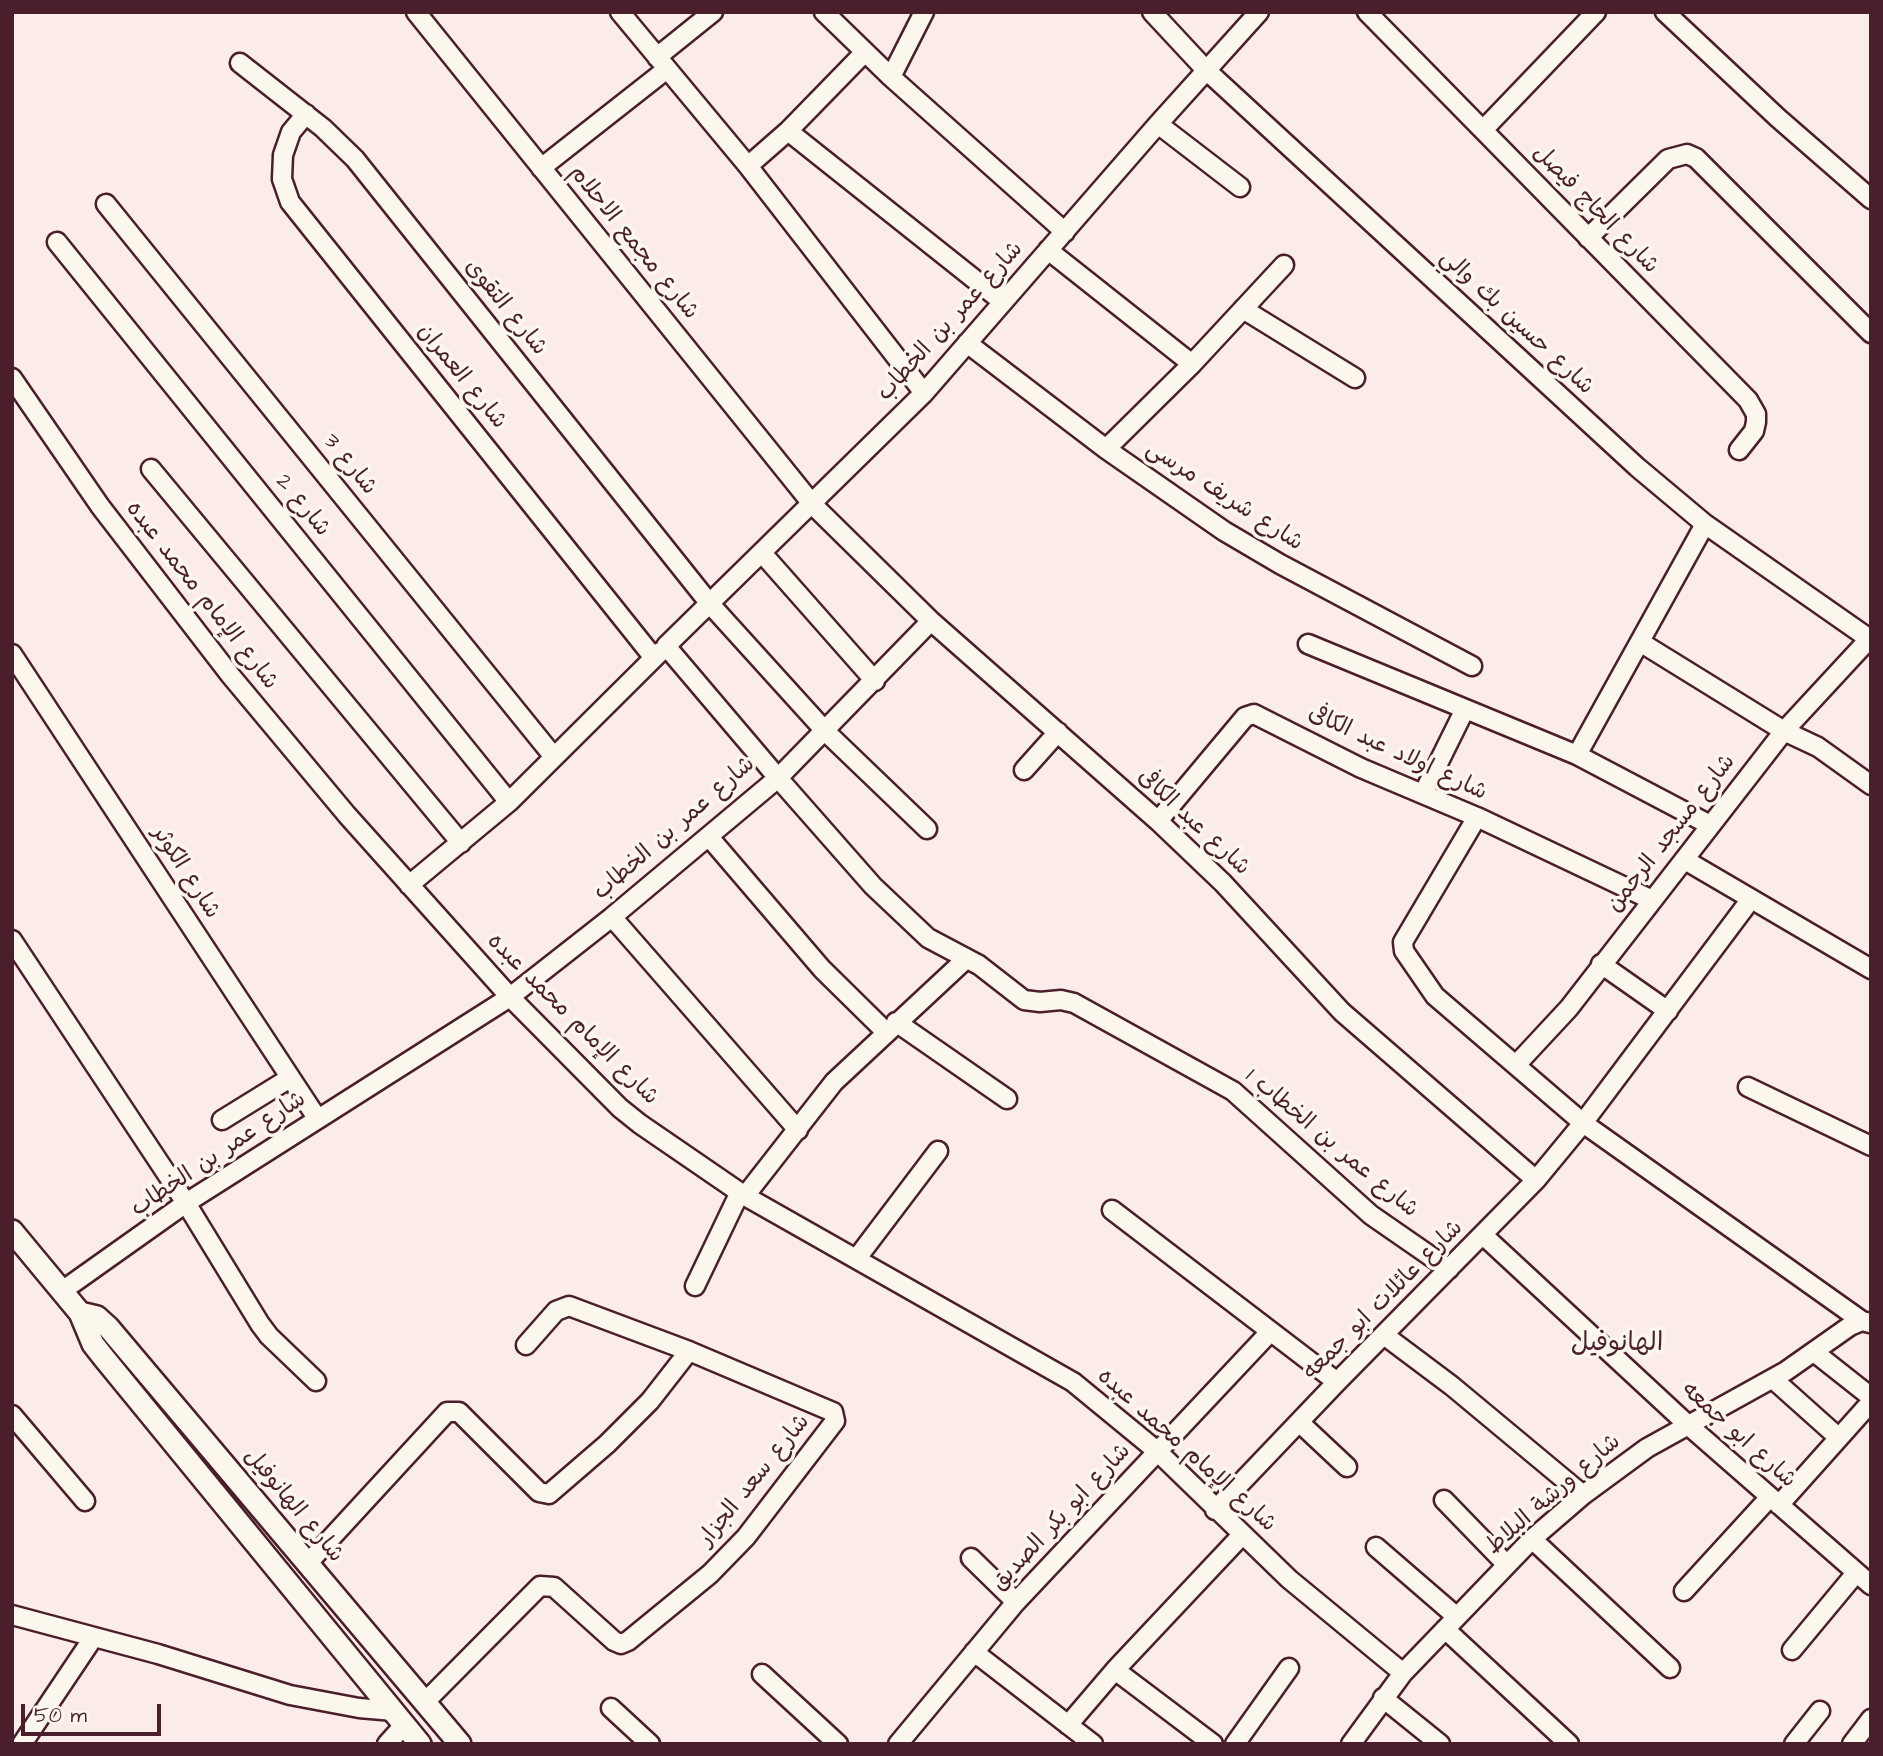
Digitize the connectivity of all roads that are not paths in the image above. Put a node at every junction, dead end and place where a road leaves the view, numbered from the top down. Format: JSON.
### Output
{"nodes":[{"id":1,"x":416,"y":12,"type":"edge"},
{"id":2,"x":620,"y":12,"type":"edge"},
{"id":3,"x":713,"y":12,"type":"edge"},
{"id":4,"x":824,"y":12,"type":"edge"},
{"id":5,"x":924,"y":12,"type":"edge"},
{"id":6,"x":1152,"y":12,"type":"edge"},
{"id":7,"x":1259,"y":12,"type":"edge"},
{"id":8,"x":1367,"y":12,"type":"edge"},
{"id":9,"x":1596,"y":12,"type":"edge"},
{"id":10,"x":1665,"y":12,"type":"edge"},
{"id":11,"x":864,"y":53,"type":"junction"},
{"id":12,"x":240,"y":63,"type":"dead end"},
{"id":13,"x":662,"y":63,"type":"junction"},
{"id":14,"x":1206,"y":70,"type":"junction"},
{"id":15,"x":891,"y":77,"type":"junction"},
{"id":16,"x":306,"y":114,"type":"junction"},
{"id":17,"x":1157,"y":124,"type":"junction"},
{"id":18,"x":1483,"y":130,"type":"junction"},
{"id":19,"x":788,"y":131,"type":"junction"},
{"id":20,"x":748,"y":166,"type":"junction"},
{"id":21,"x":541,"y":168,"type":"junction"},
{"id":22,"x":1240,"y":187,"type":"dead end"},
{"id":23,"x":1871,"y":199,"type":"edge"},
{"id":24,"x":106,"y":204,"type":"dead end"},
{"id":25,"x":1065,"y":232,"type":"junction"},
{"id":26,"x":1588,"y":238,"type":"junction"},
{"id":27,"x":57,"y":242,"type":"dead end"},
{"id":28,"x":1048,"y":250,"type":"junction"},
{"id":29,"x":1284,"y":265,"type":"dead end"},
{"id":30,"x":1003,"y":302,"type":"junction"},
{"id":31,"x":1243,"y":309,"type":"junction"},
{"id":32,"x":1871,"y":333,"type":"edge"},
{"id":33,"x":967,"y":343,"type":"junction"},
{"id":34,"x":1192,"y":364,"type":"junction"},
{"id":35,"x":12,"y":378,"type":"edge"},
{"id":36,"x":1355,"y":378,"type":"dead end"},
{"id":37,"x":924,"y":393,"type":"junction"},
{"id":38,"x":1106,"y":449,"type":"junction"},
{"id":39,"x":1739,"y":450,"type":"dead end"},
{"id":40,"x":151,"y":469,"type":"dead end"},
{"id":41,"x":813,"y":505,"type":"junction"},
{"id":42,"x":1705,"y":524,"type":"junction"},
{"id":43,"x":762,"y":553,"type":"junction"},
{"id":44,"x":710,"y":604,"type":"junction"},
{"id":45,"x":931,"y":621,"type":"junction"},
{"id":46,"x":1870,"y":639,"type":"edge"},
{"id":47,"x":1640,"y":642,"type":"junction"},
{"id":48,"x":1308,"y":644,"type":"dead end"},
{"id":49,"x":660,"y":652,"type":"junction"},
{"id":50,"x":12,"y":654,"type":"edge"},
{"id":51,"x":1472,"y":666,"type":"dead end"},
{"id":52,"x":875,"y":681,"type":"junction"},
{"id":53,"x":1465,"y":709,"type":"junction"},
{"id":54,"x":1784,"y":731,"type":"junction"},
{"id":55,"x":826,"y":732,"type":"junction"},
{"id":56,"x":1058,"y":732,"type":"junction"},
{"id":57,"x":1577,"y":755,"type":"junction"},
{"id":58,"x":554,"y":757,"type":"junction"},
{"id":59,"x":1024,"y":770,"type":"dead end"},
{"id":60,"x":778,"y":778,"type":"junction"},
{"id":61,"x":1871,"y":785,"type":"edge"},
{"id":62,"x":1423,"y":794,"type":"junction"},
{"id":63,"x":509,"y":802,"type":"junction"},
{"id":64,"x":1477,"y":817,"type":"junction"},
{"id":65,"x":1157,"y":821,"type":"junction"},
{"id":66,"x":1710,"y":825,"type":"junction"},
{"id":67,"x":928,"y":829,"type":"dead end"},
{"id":68,"x":709,"y":837,"type":"junction"},
{"id":69,"x":461,"y":843,"type":"junction"},
{"id":70,"x":1685,"y":860,"type":"junction"},
{"id":71,"x":409,"y":885,"type":"junction"},
{"id":72,"x":1751,"y":899,"type":"junction"},
{"id":73,"x":1653,"y":900,"type":"junction"},
{"id":74,"x":612,"y":917,"type":"junction"},
{"id":75,"x":12,"y":940,"type":"edge"},
{"id":76,"x":966,"y":959,"type":"junction"},
{"id":77,"x":1601,"y":964,"type":"junction"},
{"id":78,"x":1871,"y":969,"type":"edge"},
{"id":79,"x":510,"y":998,"type":"junction"},
{"id":80,"x":1668,"y":1011,"type":"junction"},
{"id":81,"x":891,"y":1027,"type":"junction"},
{"id":82,"x":1516,"y":1065,"type":"junction"},
{"id":83,"x":290,"y":1078,"type":"junction"},
{"id":84,"x":1748,"y":1087,"type":"dead end"},
{"id":85,"x":1007,"y":1099,"type":"dead end"},
{"id":86,"x":317,"y":1118,"type":"junction"},
{"id":87,"x":222,"y":1120,"type":"dead end"},
{"id":88,"x":1583,"y":1123,"type":"junction"},
{"id":89,"x":797,"y":1130,"type":"junction"},
{"id":90,"x":1871,"y":1146,"type":"edge"},
{"id":91,"x":939,"y":1151,"type":"dead end"},
{"id":92,"x":1536,"y":1180,"type":"junction"},
{"id":93,"x":743,"y":1194,"type":"junction"},
{"id":94,"x":186,"y":1203,"type":"junction"},
{"id":95,"x":1112,"y":1210,"type":"dead end"},
{"id":96,"x":12,"y":1231,"type":"edge"},
{"id":97,"x":1483,"y":1235,"type":"junction"},
{"id":98,"x":857,"y":1258,"type":"junction"},
{"id":99,"x":1449,"y":1269,"type":"junction"},
{"id":100,"x":695,"y":1286,"type":"dead end"},
{"id":101,"x":62,"y":1291,"type":"junction"},
{"id":102,"x":80,"y":1313,"type":"junction"},
{"id":103,"x":1867,"y":1322,"type":"edge"},
{"id":104,"x":1270,"y":1332,"type":"junction"},
{"id":105,"x":1384,"y":1335,"type":"junction"},
{"id":106,"x":526,"y":1345,"type":"dead end"},
{"id":107,"x":689,"y":1351,"type":"junction"},
{"id":108,"x":1814,"y":1352,"type":"junction"},
{"id":109,"x":1773,"y":1379,"type":"junction"},
{"id":110,"x":316,"y":1381,"type":"dead end"},
{"id":111,"x":1336,"y":1382,"type":"junction"},
{"id":112,"x":1871,"y":1399,"type":"edge"},
{"id":113,"x":14,"y":1420,"type":"edge"},
{"id":114,"x":1299,"y":1422,"type":"junction"},
{"id":115,"x":1688,"y":1425,"type":"junction"},
{"id":116,"x":1839,"y":1438,"type":"junction"},
{"id":117,"x":1157,"y":1451,"type":"junction"},
{"id":118,"x":1347,"y":1467,"type":"dead end"},
{"id":119,"x":1583,"y":1495,"type":"junction"},
{"id":120,"x":1444,"y":1500,"type":"dead end"},
{"id":121,"x":85,"y":1501,"type":"dead end"},
{"id":122,"x":1774,"y":1501,"type":"junction"},
{"id":123,"x":1216,"y":1510,"type":"junction"},
{"id":124,"x":1242,"y":1535,"type":"junction"},
{"id":125,"x":1532,"y":1539,"type":"junction"},
{"id":126,"x":1376,"y":1547,"type":"dead end"},
{"id":127,"x":971,"y":1558,"type":"dead end"},
{"id":128,"x":308,"y":1563,"type":"junction"},
{"id":129,"x":1507,"y":1565,"type":"junction"},
{"id":130,"x":1864,"y":1579,"type":"edge"},
{"id":131,"x":1684,"y":1591,"type":"dead end"},
{"id":132,"x":1016,"y":1602,"type":"junction"},
{"id":133,"x":12,"y":1615,"type":"edge"},
{"id":134,"x":1451,"y":1623,"type":"junction"},
{"id":135,"x":93,"y":1638,"type":"junction"},
{"id":136,"x":1792,"y":1650,"type":"dead end"},
{"id":137,"x":974,"y":1652,"type":"junction"},
{"id":138,"x":1289,"y":1668,"type":"dead end"},
{"id":139,"x":1670,"y":1668,"type":"dead end"},
{"id":140,"x":1115,"y":1670,"type":"junction"},
{"id":141,"x":1403,"y":1673,"type":"junction"},
{"id":142,"x":762,"y":1674,"type":"dead end"},
{"id":143,"x":1383,"y":1698,"type":"junction"},
{"id":144,"x":425,"y":1702,"type":"junction"},
{"id":145,"x":611,"y":1708,"type":"dead end"},
{"id":146,"x":1820,"y":1711,"type":"dead end"},
{"id":147,"x":399,"y":1718,"type":"junction"},
{"id":148,"x":1871,"y":1719,"type":"edge"},
{"id":149,"x":1068,"y":1725,"type":"junction"},
{"id":150,"x":22,"y":1744,"type":"edge"},
{"id":151,"x":387,"y":1744,"type":"edge"},
{"id":152,"x":420,"y":1744,"type":"edge"},
{"id":153,"x":460,"y":1744,"type":"edge"},
{"id":154,"x":650,"y":1744,"type":"edge"},
{"id":155,"x":838,"y":1744,"type":"edge"},
{"id":156,"x":898,"y":1744,"type":"edge"},
{"id":157,"x":1093,"y":1744,"type":"edge"},
{"id":158,"x":1213,"y":1744,"type":"edge"},
{"id":159,"x":1235,"y":1744,"type":"edge"},
{"id":160,"x":1351,"y":1744,"type":"edge"},
{"id":161,"x":1440,"y":1744,"type":"edge"},
{"id":162,"x":1569,"y":1744,"type":"edge"},
{"id":163,"x":1794,"y":1744,"type":"edge"},
{"id":164,"x":1852,"y":1744,"type":"edge"}],
"edges":[{"from":1,"to":21,"type":"street","name":"شارع مجمع الاحلام"},
{"from":2,"to":13,"type":"street"},
{"from":3,"to":13,"type":"street"},
{"from":4,"to":11,"type":"street"},
{"from":5,"to":15,"type":"street"},
{"from":6,"to":14,"type":"street","name":"شارع حسين بك والي"},
{"from":7,"to":14,"type":"street","name":"شارع عمر بن الخطاب"},
{"from":8,"to":18,"type":"street","name":"شارع الحاج فيصل"},
{"from":9,"to":18,"type":"street"},
{"from":10,"to":23,"type":"street"},
{"from":11,"to":15,"type":"street"},
{"from":11,"to":19,"type":"street"},
{"from":12,"to":16,"type":"street","name":"شارع التقوى"},
{"from":13,"to":20,"type":"street"},
{"from":13,"to":21,"type":"street"},
{"from":14,"to":17,"type":"street","name":"شارع عمر بن الخطاب"},
{"from":14,"to":42,"type":"street","name":"شارع حسين بك والي"},
{"from":15,"to":25,"type":"street"},
{"from":16,"to":44,"type":"street","name":"شارع التقوى"},
{"from":16,"to":49,"type":"street","name":"شارع العمران"},
{"from":17,"to":22,"type":"street"},
{"from":17,"to":25,"type":"street","name":"شارع عمر بن الخطاب"},
{"from":18,"to":26,"type":"street","name":"شارع الحاج فيصل"},
{"from":19,"to":20,"type":"street"},
{"from":19,"to":30,"type":"street"},
{"from":20,"to":37,"type":"street"},
{"from":21,"to":41,"type":"street","name":"شارع مجمع الاحلام"},
{"from":24,"to":58,"type":"street","name":"شارع 3"},
{"from":25,"to":28,"type":"street","name":"شارع عمر بن الخطاب"},
{"from":26,"to":32,"type":"street"},
{"from":26,"to":39,"type":"street","name":"شارع الحاج فيصل"},
{"from":27,"to":63,"type":"street","name":"شارع 2"},
{"from":28,"to":30,"type":"street","name":"شارع عمر بن الخطاب"},
{"from":28,"to":34,"type":"street"},
{"from":29,"to":31,"type":"street"},
{"from":30,"to":33,"type":"street","name":"شارع عمر بن الخطاب"},
{"from":31,"to":34,"type":"street"},
{"from":31,"to":36,"type":"street"},
{"from":33,"to":37,"type":"street","name":"شارع عمر بن الخطاب"},
{"from":33,"to":38,"type":"street","name":"شارع شريف مرسى"},
{"from":34,"to":38,"type":"street"},
{"from":35,"to":71,"type":"street","name":"شارع الإمام محمد عبده"},
{"from":37,"to":41,"type":"street","name":"شارع عمر بن الخطاب"},
{"from":38,"to":51,"type":"street","name":"شارع شريف مرسى"},
{"from":40,"to":69,"type":"street"},
{"from":41,"to":43,"type":"street","name":"شارع عمر بن الخطاب"},
{"from":41,"to":45,"type":"street","name":"شارع عبد الكافى"},
{"from":42,"to":46,"type":"street","name":"شارع حسين بك والي"},
{"from":42,"to":47,"type":"street"},
{"from":43,"to":44,"type":"street","name":"شارع عمر بن الخطاب"},
{"from":43,"to":52,"type":"street"},
{"from":44,"to":49,"type":"street","name":"شارع عمر بن الخطاب"},
{"from":44,"to":55,"type":"street","name":"شارع التقوى"},
{"from":45,"to":52,"type":"street"},
{"from":45,"to":56,"type":"street","name":"شارع عبد الكافى"},
{"from":46,"to":54,"type":"street","name":"شارع مسجد الرحمن"},
{"from":47,"to":54,"type":"street"},
{"from":47,"to":57,"type":"street"},
{"from":48,"to":53,"type":"street"},
{"from":49,"to":58,"type":"street"},
{"from":49,"to":60,"type":"street","name":"شارع عمر بن الخطاب"},
{"from":50,"to":83,"type":"street","name":"شارع الكوثر"},
{"from":52,"to":55,"type":"street"},
{"from":53,"to":57,"type":"street"},
{"from":53,"to":62,"type":"street"},
{"from":54,"to":61,"type":"street"},
{"from":54,"to":66,"type":"street","name":"شارع مسجد الرحمن"},
{"from":55,"to":60,"type":"street"},
{"from":55,"to":67,"type":"street","name":"شارع التقوى"},
{"from":56,"to":59,"type":"street"},
{"from":56,"to":65,"type":"street","name":"شارع عبد الكافى"},
{"from":57,"to":66,"type":"street"},
{"from":58,"to":63,"type":"street"},
{"from":60,"to":68,"type":"street","name":"شارع عمر بن الخطاب"},
{"from":60,"to":76,"type":"street","name":"شارع عمر بن الخطاب 1"},
{"from":62,"to":64,"type":"street","name":"شارع اولاد عبد الكافى"},
{"from":62,"to":65,"type":"street","name":"شارع اولاد عبد الكافى"},
{"from":63,"to":69,"type":"street"},
{"from":64,"to":73,"type":"street","name":"شارع اولاد عبد الكافى"},
{"from":64,"to":82,"type":"street"},
{"from":65,"to":92,"type":"street","name":"شارع عبد الكافى"},
{"from":66,"to":70,"type":"street","name":"شارع مسجد الرحمن"},
{"from":68,"to":74,"type":"street","name":"شارع عمر بن الخطاب"},
{"from":68,"to":81,"type":"street"},
{"from":69,"to":71,"type":"street"},
{"from":70,"to":72,"type":"street"},
{"from":70,"to":73,"type":"street","name":"شارع مسجد الرحمن"},
{"from":71,"to":79,"type":"street","name":"شارع الإمام محمد عبده"},
{"from":72,"to":78,"type":"street"},
{"from":72,"to":80,"type":"street","name":"شارع عائلات ابو جمعه"},
{"from":73,"to":77,"type":"street","name":"شارع مسجد الرحمن"},
{"from":74,"to":79,"type":"street","name":"شارع عمر بن الخطاب"},
{"from":74,"to":89,"type":"street"},
{"from":75,"to":94,"type":"street"},
{"from":76,"to":81,"type":"street"},
{"from":76,"to":99,"type":"street","name":"شارع عمر بن الخطاب 1"},
{"from":77,"to":80,"type":"street"},
{"from":77,"to":82,"type":"street","name":"شارع مسجد الرحمن"},
{"from":79,"to":86,"type":"street","name":"شارع عمر بن الخطاب"},
{"from":79,"to":93,"type":"street","name":"شارع الإمام محمد عبده"},
{"from":80,"to":88,"type":"street","name":"شارع عائلات ابو جمعه"},
{"from":81,"to":85,"type":"street"},
{"from":81,"to":89,"type":"street"},
{"from":82,"to":88,"type":"street"},
{"from":83,"to":86,"type":"street","name":"شارع الكوثر"},
{"from":83,"to":87,"type":"street"},
{"from":84,"to":90,"type":"street"},
{"from":86,"to":94,"type":"street","name":"شارع عمر بن الخطاب"},
{"from":88,"to":92,"type":"street","name":"شارع عائلات ابو جمعه"},
{"from":88,"to":103,"type":"street"},
{"from":89,"to":93,"type":"street"},
{"from":91,"to":98,"type":"street"},
{"from":92,"to":97,"type":"street","name":"شارع عائلات ابو جمعه"},
{"from":93,"to":98,"type":"street","name":"شارع الإمام محمد عبده"},
{"from":93,"to":100,"type":"street"},
{"from":94,"to":101,"type":"street","name":"شارع عمر بن الخطاب"},
{"from":94,"to":110,"type":"street"},
{"from":95,"to":104,"type":"street"},
{"from":96,"to":101,"type":"street","name":"شارع الهانوفيل"},
{"from":97,"to":99,"type":"street","name":"شارع عائلات ابو جمعه"},
{"from":97,"to":115,"type":"street","name":"شارع ابو جمعه"},
{"from":98,"to":117,"type":"street","name":"شارع الإمام محمد عبده"},
{"from":99,"to":105,"type":"street","name":"شارع عائلات ابو جمعه"},
{"from":101,"to":102,"type":"street","name":"شارع الهانوفيل"},
{"from":102,"to":128,"type":"street","name":"شارع الهانوفيل"},
{"from":102,"to":147,"type":"street","name":"شارع الهانوفيل"},
{"from":103,"to":108,"type":"street","name":"شارع ورشة البلاط"},
{"from":104,"to":111,"type":"street"},
{"from":104,"to":117,"type":"street","name":"شارع ابو بكر الصديق"},
{"from":105,"to":111,"type":"street","name":"شارع عائلات ابو جمعه"},
{"from":105,"to":119,"type":"street"},
{"from":106,"to":107,"type":"street"},
{"from":107,"to":128,"type":"street"},
{"from":107,"to":144,"type":"street","name":"شارع سعد الجزار"},
{"from":108,"to":109,"type":"street","name":"شارع ورشة البلاط"},
{"from":108,"to":112,"type":"street"},
{"from":109,"to":115,"type":"street","name":"شارع ورشة البلاط"},
{"from":109,"to":116,"type":"street"},
{"from":111,"to":114,"type":"street","name":"شارع عائلات ابو جمعه"},
{"from":112,"to":116,"type":"street"},
{"from":113,"to":121,"type":"street"},
{"from":114,"to":118,"type":"street"},
{"from":114,"to":123,"type":"street","name":"شارع عائلات ابو جمعه"},
{"from":115,"to":119,"type":"street","name":"شارع ورشة البلاط"},
{"from":115,"to":122,"type":"street","name":"شارع ابو جمعه"},
{"from":116,"to":122,"type":"street"},
{"from":117,"to":123,"type":"street","name":"شارع الإمام محمد عبده"},
{"from":117,"to":132,"type":"street","name":"شارع ابو بكر الصديق"},
{"from":119,"to":125,"type":"street","name":"شارع ورشة البلاط"},
{"from":120,"to":129,"type":"street"},
{"from":122,"to":130,"type":"street","name":"شارع ابو جمعه"},
{"from":122,"to":131,"type":"street"},
{"from":123,"to":124,"type":"street","name":"شارع الإمام محمد عبده"},
{"from":124,"to":140,"type":"street"},
{"from":124,"to":141,"type":"street","name":"شارع الإمام محمد عبده"},
{"from":125,"to":129,"type":"street","name":"شارع ورشة البلاط"},
{"from":125,"to":139,"type":"street"},
{"from":126,"to":134,"type":"street"},
{"from":127,"to":132,"type":"street"},
{"from":128,"to":144,"type":"street","name":"شارع الهانوفيل"},
{"from":129,"to":134,"type":"street","name":"شارع ورشة البلاط"},
{"from":130,"to":136,"type":"street"},
{"from":132,"to":137,"type":"street","name":"شارع ابو بكر الصديق"},
{"from":133,"to":135,"type":"street"},
{"from":134,"to":141,"type":"street","name":"شارع ورشة البلاط"},
{"from":134,"to":162,"type":"street"},
{"from":135,"to":147,"type":"street"},
{"from":135,"to":150,"type":"street"},
{"from":137,"to":149,"type":"street"},
{"from":137,"to":156,"type":"street","name":"شارع ابو بكر الصديق"},
{"from":138,"to":159,"type":"street"},
{"from":140,"to":149,"type":"street"},
{"from":140,"to":158,"type":"street"},
{"from":141,"to":143,"type":"street","name":"شارع ورشة البلاط"},
{"from":142,"to":155,"type":"street"},
{"from":143,"to":160,"type":"street","name":"شارع ورشة البلاط"},
{"from":143,"to":161,"type":"street"},
{"from":144,"to":153,"type":"street","name":"شارع الهانوفيل"},
{"from":145,"to":154,"type":"street"},
{"from":146,"to":163,"type":"street"},
{"from":147,"to":151,"type":"street"},
{"from":147,"to":152,"type":"street","name":"شارع الهانوفيل"},
{"from":148,"to":164,"type":"street"},
{"from":149,"to":157,"type":"street"}]}
